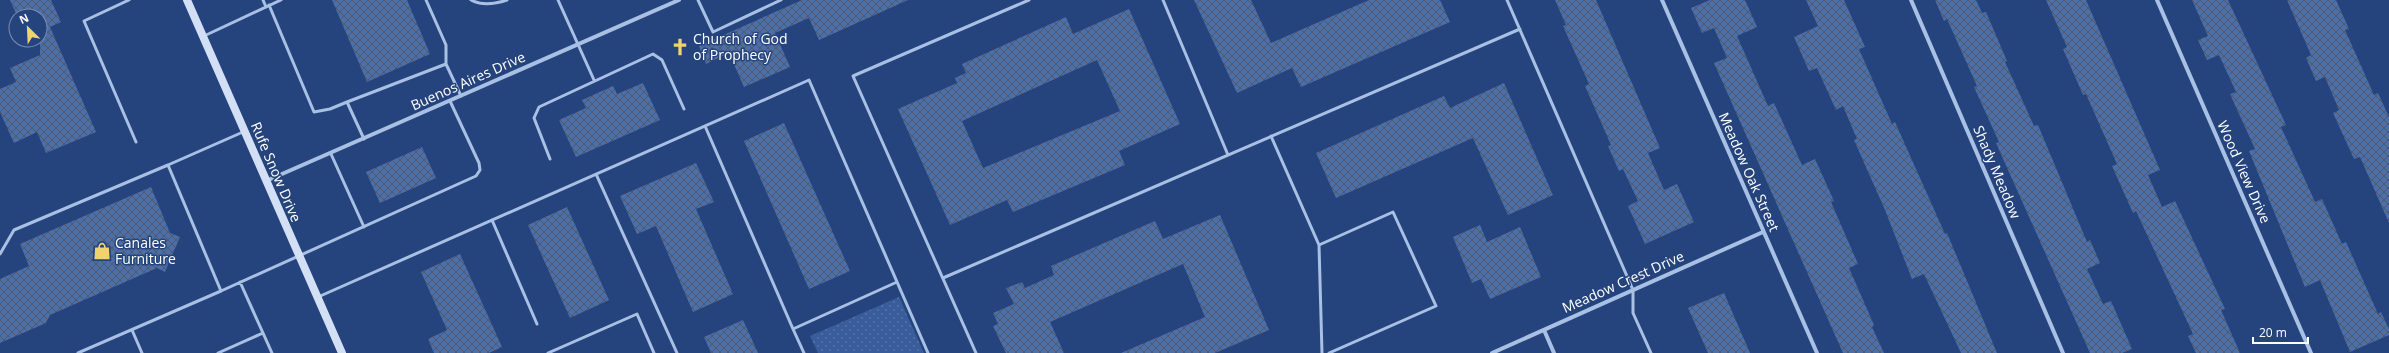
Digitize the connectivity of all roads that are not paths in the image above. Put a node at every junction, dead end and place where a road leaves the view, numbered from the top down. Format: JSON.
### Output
{"nodes":[{"id":1,"x":129,"y":0,"type":"edge"},
{"id":2,"x":188,"y":0,"type":"edge"},
{"id":3,"x":263,"y":0,"type":"edge"},
{"id":4,"x":281,"y":0,"type":"edge"},
{"id":5,"x":426,"y":0,"type":"edge"},
{"id":6,"x":471,"y":0,"type":"edge"},
{"id":7,"x":507,"y":0,"type":"edge"},
{"id":8,"x":558,"y":0,"type":"edge"},
{"id":9,"x":679,"y":0,"type":"edge"},
{"id":10,"x":698,"y":0,"type":"edge"},
{"id":11,"x":781,"y":0,"type":"edge"},
{"id":12,"x":1029,"y":0,"type":"edge"},
{"id":13,"x":1163,"y":0,"type":"edge"},
{"id":14,"x":1507,"y":0,"type":"edge"},
{"id":15,"x":1662,"y":0,"type":"edge"},
{"id":16,"x":1911,"y":0,"type":"edge"},
{"id":17,"x":2157,"y":0,"type":"edge"},
{"id":18,"x":268,"y":6,"type":"junction"},
{"id":19,"x":1520,"y":29,"type":"junction"},
{"id":20,"x":204,"y":36,"type":"junction"},
{"id":21,"x":579,"y":45,"type":"junction"},
{"id":22,"x":446,"y":64,"type":"junction"},
{"id":23,"x":594,"y":80,"type":"junction"},
{"id":24,"x":461,"y":96,"type":"junction"},
{"id":25,"x":450,"y":101,"type":"junction"},
{"id":26,"x":347,"y":102,"type":"junction"},
{"id":27,"x":684,"y":109,"type":"dead end"},
{"id":28,"x":704,"y":126,"type":"junction"},
{"id":29,"x":245,"y":131,"type":"junction"},
{"id":30,"x":1271,"y":136,"type":"junction"},
{"id":31,"x":364,"y":139,"type":"junction"},
{"id":32,"x":136,"y":142,"type":"dead end"},
{"id":33,"x":331,"y":154,"type":"junction"},
{"id":34,"x":1228,"y":155,"type":"junction"},
{"id":35,"x":550,"y":159,"type":"dead end"},
{"id":36,"x":168,"y":165,"type":"junction"},
{"id":37,"x":596,"y":174,"type":"junction"},
{"id":38,"x":266,"y":182,"type":"junction"},
{"id":39,"x":492,"y":220,"type":"junction"},
{"id":40,"x":364,"y":227,"type":"junction"},
{"id":41,"x":1762,"y":232,"type":"junction"},
{"id":42,"x":1319,"y":245,"type":"junction"},
{"id":43,"x":0,"y":254,"type":"edge"},
{"id":44,"x":298,"y":257,"type":"junction"},
{"id":45,"x":943,"y":278,"type":"junction"},
{"id":46,"x":240,"y":282,"type":"junction"},
{"id":47,"x":897,"y":282,"type":"junction"},
{"id":48,"x":1634,"y":290,"type":"junction"},
{"id":49,"x":221,"y":291,"type":"junction"},
{"id":50,"x":316,"y":298,"type":"junction"},
{"id":51,"x":537,"y":324,"type":"dead end"},
{"id":52,"x":793,"y":328,"type":"junction"},
{"id":53,"x":132,"y":330,"type":"junction"},
{"id":54,"x":1544,"y":330,"type":"junction"},
{"id":55,"x":263,"y":333,"type":"junction"},
{"id":56,"x":78,"y":353,"type":"edge"},
{"id":57,"x":142,"y":353,"type":"edge"},
{"id":58,"x":218,"y":353,"type":"edge"},
{"id":59,"x":272,"y":353,"type":"edge"},
{"id":60,"x":342,"y":353,"type":"edge"},
{"id":61,"x":548,"y":353,"type":"edge"},
{"id":62,"x":654,"y":353,"type":"edge"},
{"id":63,"x":677,"y":353,"type":"edge"},
{"id":64,"x":804,"y":353,"type":"edge"},
{"id":65,"x":928,"y":353,"type":"edge"},
{"id":66,"x":976,"y":353,"type":"edge"},
{"id":67,"x":1322,"y":353,"type":"edge"},
{"id":68,"x":1329,"y":353,"type":"edge"},
{"id":69,"x":1492,"y":353,"type":"edge"},
{"id":70,"x":1554,"y":353,"type":"edge"},
{"id":71,"x":1651,"y":353,"type":"edge"},
{"id":72,"x":1817,"y":353,"type":"edge"},
{"id":73,"x":2063,"y":353,"type":"edge"},
{"id":74,"x":2311,"y":353,"type":"edge"}],
"edges":[{"from":1,"to":32,"type":"lane"},
{"from":2,"to":20,"type":"main road","name":"Rufe Snow Drive"},
{"from":3,"to":18,"type":"lane"},
{"from":4,"to":18,"type":"lane"},
{"from":5,"to":22,"type":"lane"},
{"from":6,"to":7,"type":"lane"},
{"from":8,"to":21,"type":"lane"},
{"from":9,"to":21,"type":"street","name":"Buenos Aires Drive"},
{"from":10,"to":11,"type":"lane"},
{"from":12,"to":45,"type":"lane"},
{"from":13,"to":34,"type":"lane"},
{"from":14,"to":19,"type":"lane"},
{"from":15,"to":41,"type":"street","name":"Meadow Oak Street"},
{"from":16,"to":73,"type":"street","name":"Shady Meadow"},
{"from":17,"to":74,"type":"street","name":"Wood View Drive"},
{"from":18,"to":20,"type":"lane"},
{"from":18,"to":26,"type":"lane"},
{"from":19,"to":30,"type":"lane"},
{"from":19,"to":48,"type":"lane"},
{"from":20,"to":29,"type":"main road","name":"Rufe Snow Drive"},
{"from":21,"to":23,"type":"lane"},
{"from":21,"to":24,"type":"street","name":"Buenos Aires Drive"},
{"from":22,"to":24,"type":"lane"},
{"from":22,"to":26,"type":"lane"},
{"from":23,"to":27,"type":"lane"},
{"from":23,"to":35,"type":"lane"},
{"from":24,"to":25,"type":"street","name":"Buenos Aires Drive"},
{"from":25,"to":31,"type":"street","name":"Buenos Aires Drive"},
{"from":25,"to":40,"type":"lane"},
{"from":26,"to":31,"type":"lane"},
{"from":28,"to":37,"type":"lane"},
{"from":28,"to":47,"type":"lane"},
{"from":28,"to":52,"type":"lane"},
{"from":29,"to":36,"type":"lane"},
{"from":29,"to":38,"type":"main road","name":"Rufe Snow Drive"},
{"from":30,"to":34,"type":"lane"},
{"from":30,"to":42,"type":"lane"},
{"from":31,"to":33,"type":"street","name":"Buenos Aires Drive"},
{"from":33,"to":38,"type":"street","name":"Buenos Aires Drive"},
{"from":33,"to":40,"type":"lane"},
{"from":34,"to":45,"type":"lane"},
{"from":36,"to":43,"type":"lane"},
{"from":36,"to":49,"type":"lane"},
{"from":37,"to":39,"type":"lane"},
{"from":37,"to":63,"type":"lane"},
{"from":38,"to":44,"type":"main road","name":"Rufe Snow Drive"},
{"from":39,"to":50,"type":"lane"},
{"from":39,"to":51,"type":"lane"},
{"from":40,"to":44,"type":"lane"},
{"from":41,"to":48,"type":"street","name":"Meadow Crest Drive"},
{"from":41,"to":72,"type":"street","name":"Meadow Oak Street"},
{"from":42,"to":67,"type":"lane"},
{"from":42,"to":68,"type":"lane"},
{"from":44,"to":46,"type":"lane"},
{"from":44,"to":50,"type":"main road","name":"Rufe Snow Drive"},
{"from":45,"to":66,"type":"lane"},
{"from":46,"to":49,"type":"lane"},
{"from":46,"to":55,"type":"lane"},
{"from":47,"to":52,"type":"lane"},
{"from":47,"to":65,"type":"lane"},
{"from":48,"to":54,"type":"street","name":"Meadow Crest Drive"},
{"from":48,"to":71,"type":"lane"},
{"from":49,"to":53,"type":"lane"},
{"from":50,"to":60,"type":"main road","name":"Rufe Snow Drive"},
{"from":52,"to":64,"type":"lane"},
{"from":53,"to":56,"type":"lane"},
{"from":53,"to":57,"type":"lane"},
{"from":54,"to":69,"type":"street","name":"Meadow Crest Drive"},
{"from":54,"to":70,"type":"street"},
{"from":55,"to":58,"type":"lane"},
{"from":55,"to":59,"type":"lane"},
{"from":61,"to":62,"type":"lane"}]}
